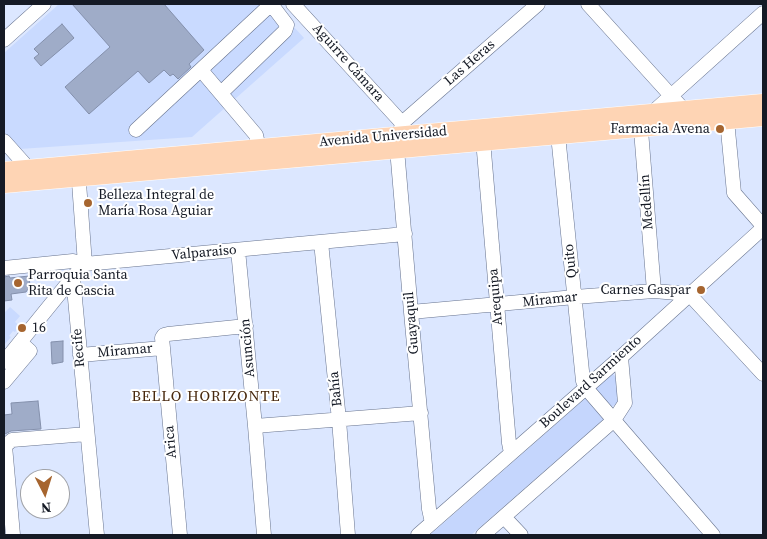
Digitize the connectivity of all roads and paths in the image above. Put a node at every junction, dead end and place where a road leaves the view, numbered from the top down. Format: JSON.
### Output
{"nodes":[{"id":1,"x":44,"y":4,"type":"edge"},
{"id":2,"x":293,"y":4,"type":"edge"},
{"id":3,"x":538,"y":4,"type":"edge"},
{"id":4,"x":588,"y":4,"type":"edge"},
{"id":5,"x":763,"y":13,"type":"edge"},
{"id":6,"x":4,"y":40,"type":"edge"},
{"id":7,"x":201,"y":70,"type":"junction"},
{"id":8,"x":221,"y":93,"type":"junction"},
{"id":9,"x":670,"y":96,"type":"junction"},
{"id":10,"x":763,"y":103,"type":"edge"},
{"id":11,"x":645,"y":117,"type":"junction"},
{"id":12,"x":684,"y":117,"type":"junction"},
{"id":13,"x":763,"y":117,"type":"edge"},
{"id":14,"x":727,"y":120,"type":"junction"},
{"id":15,"x":136,"y":130,"type":"dead end"},
{"id":16,"x":558,"y":135,"type":"junction"},
{"id":17,"x":400,"y":136,"type":"junction"},
{"id":18,"x":483,"y":140,"type":"junction"},
{"id":19,"x":4,"y":141,"type":"edge"},
{"id":20,"x":260,"y":154,"type":"junction"},
{"id":21,"x":4,"y":171,"type":"edge"},
{"id":22,"x":78,"y":171,"type":"junction"},
{"id":23,"x":30,"y":175,"type":"junction"},
{"id":24,"x":4,"y":184,"type":"edge"},
{"id":25,"x":763,"y":227,"type":"edge"},
{"id":26,"x":405,"y":234,"type":"junction"},
{"id":27,"x":321,"y":242,"type":"junction"},
{"id":28,"x":238,"y":250,"type":"junction"},
{"id":29,"x":85,"y":264,"type":"junction"},
{"id":30,"x":4,"y":268,"type":"edge"},
{"id":31,"x":73,"y":277,"type":"junction"},
{"id":32,"x":654,"y":291,"type":"junction"},
{"id":33,"x":689,"y":294,"type":"junction"},
{"id":34,"x":575,"y":297,"type":"junction"},
{"id":35,"x":496,"y":305,"type":"junction"},
{"id":36,"x":411,"y":312,"type":"junction"},
{"id":37,"x":246,"y":326,"type":"junction"},
{"id":38,"x":20,"y":342,"type":"junction"},
{"id":39,"x":163,"y":348,"type":"junction"},
{"id":40,"x":80,"y":355,"type":"junction"},
{"id":41,"x":621,"y":356,"type":"junction"},
{"id":42,"x":4,"y":362,"type":"edge"},
{"id":43,"x":763,"y":374,"type":"edge"},
{"id":44,"x":4,"y":382,"type":"edge"},
{"id":45,"x":586,"y":388,"type":"junction"},
{"id":46,"x":625,"y":403,"type":"junction"},
{"id":47,"x":421,"y":413,"type":"junction"},
{"id":48,"x":340,"y":420,"type":"junction"},
{"id":49,"x":614,"y":420,"type":"junction"},
{"id":50,"x":256,"y":426,"type":"junction"},
{"id":51,"x":87,"y":434,"type":"junction"},
{"id":52,"x":629,"y":437,"type":"junction"},
{"id":53,"x":5,"y":450,"type":"edge"},
{"id":54,"x":511,"y":453,"type":"junction"},
{"id":55,"x":504,"y":517,"type":"junction"},
{"id":56,"x":432,"y":523,"type":"junction"},
{"id":57,"x":13,"y":535,"type":"edge"},
{"id":58,"x":97,"y":535,"type":"edge"},
{"id":59,"x":180,"y":535,"type":"edge"},
{"id":60,"x":264,"y":535,"type":"edge"},
{"id":61,"x":348,"y":535,"type":"edge"},
{"id":62,"x":418,"y":535,"type":"edge"},
{"id":63,"x":483,"y":535,"type":"edge"},
{"id":64,"x":521,"y":535,"type":"edge"},
{"id":65,"x":714,"y":535,"type":"edge"}],
"edges":[{"from":1,"to":6,"type":"street"},
{"from":2,"to":17,"type":"street","name":"Aguirre Cámara"},
{"from":3,"to":17,"type":"street","name":"Las Heras"},
{"from":4,"to":9,"type":"street"},
{"from":5,"to":9,"type":"street"},
{"from":7,"to":8,"type":"street"},
{"from":7,"to":8,"type":"street"},
{"from":7,"to":15,"type":"street"},
{"from":8,"to":20,"type":"street"},
{"from":9,"to":11,"type":"street"},
{"from":9,"to":12,"type":"street"},
{"from":10,"to":12,"type":"main road","name":"Avenida Universidad"},
{"from":11,"to":12,"type":"main road","name":"Avenida Universidad"},
{"from":11,"to":16,"type":"main road","name":"Avenida Universidad"},
{"from":11,"to":17,"type":"main road","name":"Avenida Universidad"},
{"from":11,"to":32,"type":"street","name":"Medellín"},
{"from":12,"to":14,"type":"main road","name":"Avenida Universidad"},
{"from":13,"to":14,"type":"main road","name":"Avenida Universidad"},
{"from":14,"to":25,"type":"street"},
{"from":16,"to":18,"type":"main road","name":"Avenida Universidad"},
{"from":16,"to":34,"type":"street","name":"Quito"},
{"from":17,"to":18,"type":"main road","name":"Avenida Universidad"},
{"from":17,"to":20,"type":"main road","name":"Avenida Universidad"},
{"from":17,"to":26,"type":"street","name":"Guayaquil"},
{"from":18,"to":35,"type":"street","name":"Arequipa"},
{"from":19,"to":23,"type":"street"},
{"from":20,"to":22,"type":"main road","name":"Avenida Universidad"},
{"from":21,"to":23,"type":"main road","name":"Avenida Universidad"},
{"from":22,"to":23,"type":"main road","name":"Avenida Universidad"},
{"from":22,"to":29,"type":"street"},
{"from":23,"to":24,"type":"main road","name":"Avenida Universidad"},
{"from":25,"to":33,"type":"street","name":"Boulevard Sarmiento"},
{"from":26,"to":27,"type":"street","name":"Valparaiso"},
{"from":26,"to":36,"type":"street","name":"Guayaquil"},
{"from":27,"to":28,"type":"street","name":"Valparaiso"},
{"from":27,"to":48,"type":"street","name":"Bahía"},
{"from":28,"to":29,"type":"street","name":"Valparaiso"},
{"from":28,"to":37,"type":"street","name":"Asunción"},
{"from":29,"to":30,"type":"street","name":"Valparaiso"},
{"from":29,"to":31,"type":"street"},
{"from":31,"to":38,"type":"street"},
{"from":31,"to":40,"type":"street","name":"Recife"},
{"from":32,"to":33,"type":"street","name":"Miramar"},
{"from":32,"to":34,"type":"street","name":"Miramar"},
{"from":33,"to":41,"type":"street","name":"Boulevard Sarmiento"},
{"from":33,"to":43,"type":"street"},
{"from":34,"to":35,"type":"street","name":"Miramar"},
{"from":34,"to":45,"type":"street","name":"Quito"},
{"from":35,"to":36,"type":"street","name":"Miramar"},
{"from":35,"to":54,"type":"street","name":"Arequipa"},
{"from":36,"to":47,"type":"street","name":"Guayaquil"},
{"from":37,"to":39,"type":"street","name":"Miramar"},
{"from":37,"to":50,"type":"street","name":"Asunción"},
{"from":38,"to":42,"type":"street"},
{"from":38,"to":44,"type":"street"},
{"from":39,"to":40,"type":"street","name":"Miramar"},
{"from":39,"to":59,"type":"street","name":"Arica"},
{"from":40,"to":51,"type":"street","name":"Recife"},
{"from":41,"to":45,"type":"street","name":"Boulevard Sarmiento"},
{"from":41,"to":46,"type":"street"},
{"from":45,"to":49,"type":"street"},
{"from":45,"to":54,"type":"street","name":"Boulevard Sarmiento"},
{"from":46,"to":49,"type":"street"},
{"from":46,"to":52,"type":"street"},
{"from":47,"to":48,"type":"street"},
{"from":47,"to":56,"type":"street","name":"Guayaquil"},
{"from":48,"to":50,"type":"street"},
{"from":48,"to":61,"type":"street","name":"Bahía"},
{"from":49,"to":52,"type":"street"},
{"from":49,"to":55,"type":"street"},
{"from":50,"to":60,"type":"street","name":"Asunción"},
{"from":51,"to":53,"type":"street"},
{"from":51,"to":58,"type":"street","name":"Recife"},
{"from":52,"to":65,"type":"street"},
{"from":53,"to":57,"type":"street"},
{"from":54,"to":56,"type":"street","name":"Boulevard Sarmiento"},
{"from":55,"to":63,"type":"street"},
{"from":55,"to":64,"type":"street"},
{"from":56,"to":62,"type":"street","name":"Boulevard Sarmiento"}]}
